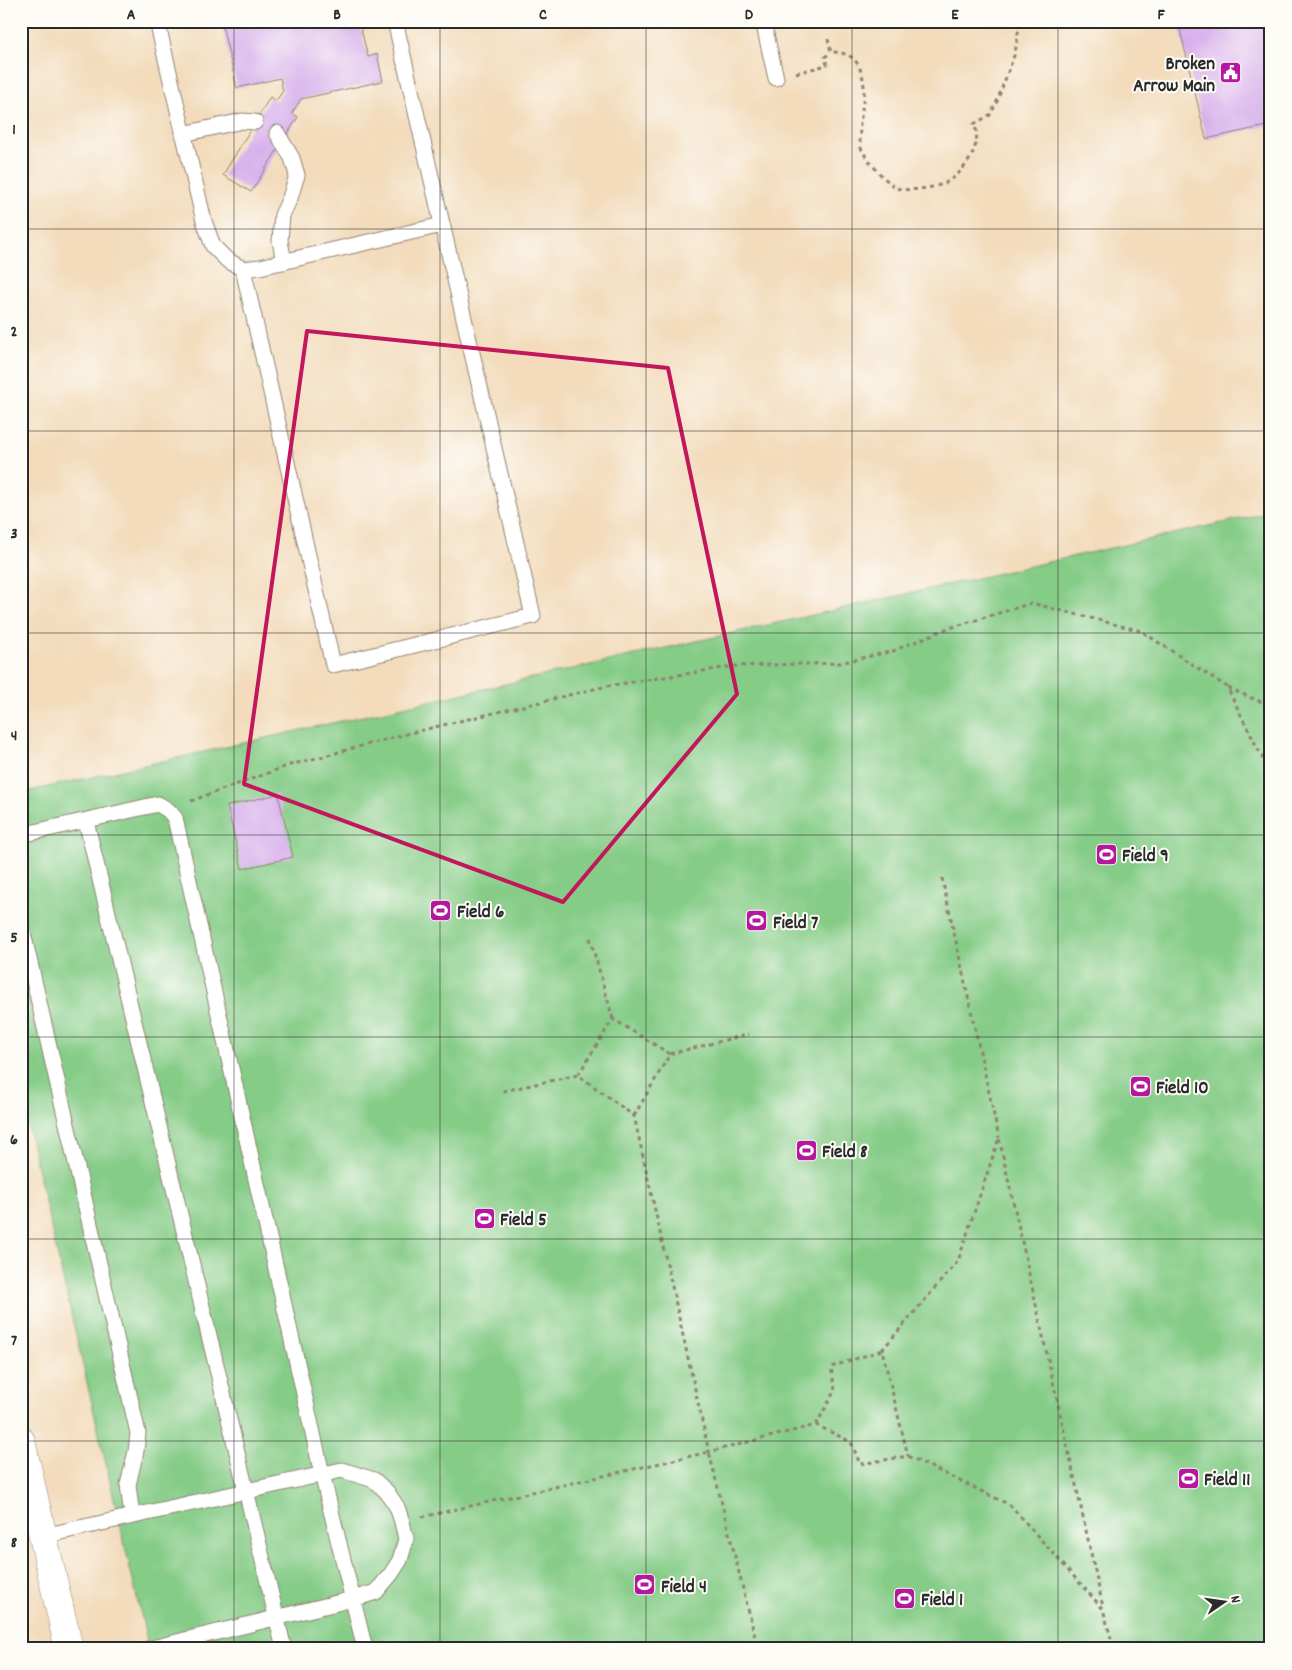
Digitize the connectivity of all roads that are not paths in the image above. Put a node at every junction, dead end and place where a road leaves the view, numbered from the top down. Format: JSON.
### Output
{"nodes":[{"id":1,"x":157,"y":21,"type":"edge"},
{"id":2,"x":395,"y":21,"type":"edge"},
{"id":3,"x":763,"y":21,"type":"edge"},
{"id":4,"x":776,"y":78,"type":"road end"},
{"id":5,"x":255,"y":122,"type":"dead end"},
{"id":6,"x":277,"y":133,"type":"dead end"},
{"id":7,"x":183,"y":134,"type":"junction"},
{"id":8,"x":442,"y":225,"type":"junction"},
{"id":9,"x":284,"y":262,"type":"junction"},
{"id":10,"x":243,"y":269,"type":"junction"},
{"id":11,"x":86,"y":821,"type":"junction"},
{"id":12,"x":21,"y":835,"type":"edge"},
{"id":13,"x":21,"y":924,"type":"edge"},
{"id":14,"x":21,"y":1441,"type":"edge"},
{"id":15,"x":322,"y":1474,"type":"junction"},
{"id":16,"x":246,"y":1491,"type":"junction"},
{"id":17,"x":132,"y":1516,"type":"junction"},
{"id":18,"x":43,"y":1536,"type":"junction"},
{"id":19,"x":353,"y":1599,"type":"junction"},
{"id":20,"x":277,"y":1618,"type":"junction"},
{"id":21,"x":164,"y":1647,"type":"edge"},
{"id":22,"x":69,"y":1649,"type":"edge"},
{"id":23,"x":148,"y":1649,"type":"edge"},
{"id":24,"x":284,"y":1649,"type":"edge"},
{"id":25,"x":365,"y":1649,"type":"edge"}],
"edges":[{"from":1,"to":7,"type":"lane"},
{"from":2,"to":8,"type":"lane"},
{"from":3,"to":4,"type":"lane"},
{"from":5,"to":7,"type":"lane"},
{"from":6,"to":9,"type":"lane"},
{"from":7,"to":10,"type":"lane"},
{"from":8,"to":9,"type":"lane"},
{"from":8,"to":10,"type":"lane"},
{"from":9,"to":10,"type":"lane"},
{"from":11,"to":12,"type":"lane"},
{"from":11,"to":15,"type":"lane"},
{"from":11,"to":16,"type":"lane"},
{"from":13,"to":17,"type":"lane"},
{"from":14,"to":18,"type":"main road"},
{"from":15,"to":16,"type":"lane"},
{"from":15,"to":19,"type":"lane"},
{"from":15,"to":19,"type":"lane"},
{"from":16,"to":17,"type":"lane"},
{"from":16,"to":20,"type":"lane"},
{"from":17,"to":18,"type":"lane"},
{"from":18,"to":22,"type":"main road"},
{"from":19,"to":20,"type":"lane"},
{"from":19,"to":25,"type":"lane"},
{"from":20,"to":21,"type":"lane"},
{"from":20,"to":24,"type":"lane"},
{"from":21,"to":23,"type":"lane"}]}
